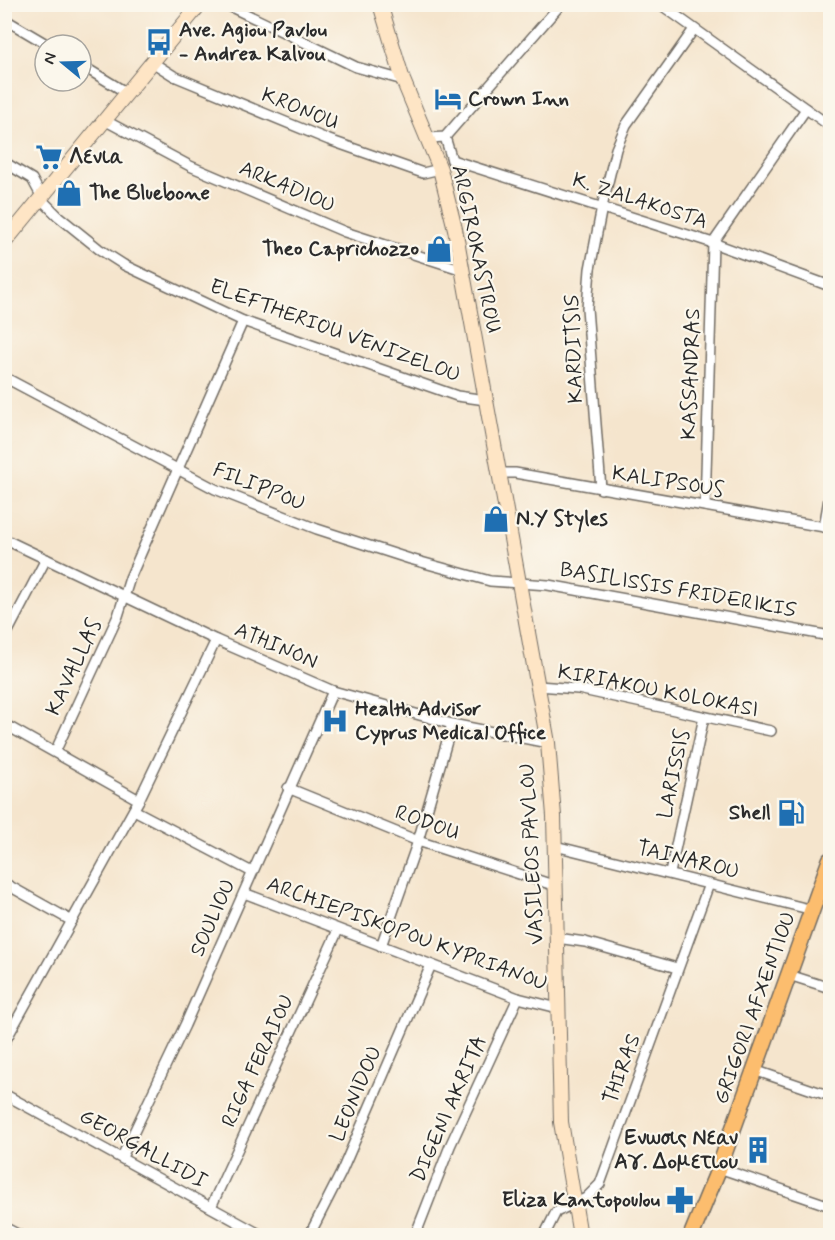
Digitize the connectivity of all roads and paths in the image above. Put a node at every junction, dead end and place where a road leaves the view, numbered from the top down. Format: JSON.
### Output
{"nodes":[{"id":1,"x":200,"y":4,"type":"edge"},
{"id":2,"x":225,"y":4,"type":"edge"},
{"id":3,"x":380,"y":4,"type":"edge"},
{"id":4,"x":561,"y":4,"type":"edge"},
{"id":5,"x":660,"y":4,"type":"edge"},
{"id":6,"x":4,"y":19,"type":"edge"},
{"id":7,"x":694,"y":29,"type":"junction"},
{"id":8,"x":33,"y":36,"type":"edge"},
{"id":9,"x":152,"y":62,"type":"junction"},
{"id":10,"x":93,"y":72,"type":"edge"},
{"id":11,"x":403,"y":80,"type":"junction"},
{"id":12,"x":128,"y":93,"type":"junction"},
{"id":13,"x":806,"y":109,"type":"junction"},
{"id":14,"x":106,"y":121,"type":"junction"},
{"id":15,"x":831,"y":126,"type":"edge"},
{"id":16,"x":445,"y":137,"type":"junction"},
{"id":17,"x":429,"y":138,"type":"junction"},
{"id":18,"x":452,"y":160,"type":"junction"},
{"id":19,"x":4,"y":162,"type":"edge"},
{"id":20,"x":440,"y":170,"type":"junction"},
{"id":21,"x":42,"y":196,"type":"junction"},
{"id":22,"x":602,"y":207,"type":"junction"},
{"id":23,"x":4,"y":243,"type":"edge"},
{"id":24,"x":713,"y":243,"type":"junction"},
{"id":25,"x":460,"y":269,"type":"junction"},
{"id":26,"x":831,"y":286,"type":"edge"},
{"id":27,"x":243,"y":321,"type":"junction"},
{"id":28,"x":4,"y":377,"type":"edge"},
{"id":29,"x":486,"y":400,"type":"junction"},
{"id":30,"x":179,"y":472,"type":"junction"},
{"id":31,"x":499,"y":473,"type":"junction"},
{"id":32,"x":601,"y":489,"type":"junction"},
{"id":33,"x":831,"y":493,"type":"edge"},
{"id":34,"x":705,"y":506,"type":"junction"},
{"id":35,"x":827,"y":527,"type":"edge"},
{"id":36,"x":4,"y":539,"type":"edge"},
{"id":37,"x":46,"y":559,"type":"junction"},
{"id":38,"x":519,"y":583,"type":"junction"},
{"id":39,"x":124,"y":597,"type":"junction"},
{"id":40,"x":831,"y":636,"type":"edge"},
{"id":41,"x":4,"y":639,"type":"edge"},
{"id":42,"x":216,"y":640,"type":"junction"},
{"id":43,"x":538,"y":686,"type":"junction"},
{"id":44,"x":333,"y":691,"type":"junction"},
{"id":45,"x":705,"y":717,"type":"junction"},
{"id":46,"x":4,"y":724,"type":"edge"},
{"id":47,"x":452,"y":724,"type":"junction"},
{"id":48,"x":771,"y":731,"type":"dead end"},
{"id":49,"x":548,"y":743,"type":"junction"},
{"id":50,"x":55,"y":752,"type":"junction"},
{"id":51,"x":288,"y":788,"type":"junction"},
{"id":52,"x":139,"y":800,"type":"junction"},
{"id":53,"x":134,"y":810,"type":"junction"},
{"id":54,"x":418,"y":841,"type":"junction"},
{"id":55,"x":555,"y":846,"type":"junction"},
{"id":56,"x":831,"y":860,"type":"edge"},
{"id":57,"x":252,"y":872,"type":"junction"},
{"id":58,"x":670,"y":873,"type":"junction"},
{"id":59,"x":827,"y":880,"type":"edge"},
{"id":60,"x":4,"y":883,"type":"edge"},
{"id":61,"x":709,"y":884,"type":"junction"},
{"id":62,"x":556,"y":886,"type":"junction"},
{"id":63,"x":244,"y":893,"type":"junction"},
{"id":64,"x":813,"y":910,"type":"junction"},
{"id":65,"x":72,"y":921,"type":"junction"},
{"id":66,"x":338,"y":930,"type":"junction"},
{"id":67,"x":557,"y":938,"type":"junction"},
{"id":68,"x":381,"y":946,"type":"junction"},
{"id":69,"x":431,"y":965,"type":"junction"},
{"id":70,"x":677,"y":968,"type":"junction"},
{"id":71,"x":789,"y":975,"type":"junction"},
{"id":72,"x":831,"y":988,"type":"edge"},
{"id":73,"x":518,"y":998,"type":"junction"},
{"id":74,"x":558,"y":1008,"type":"junction"},
{"id":75,"x":4,"y":1043,"type":"edge"},
{"id":76,"x":754,"y":1070,"type":"junction"},
{"id":77,"x":5,"y":1096,"type":"edge"},
{"id":78,"x":831,"y":1096,"type":"edge"},
{"id":79,"x":122,"y":1157,"type":"junction"},
{"id":80,"x":719,"y":1168,"type":"junction"},
{"id":81,"x":574,"y":1203,"type":"junction"},
{"id":82,"x":831,"y":1206,"type":"edge"},
{"id":83,"x":211,"y":1207,"type":"junction"},
{"id":84,"x":4,"y":1227,"type":"edge"},
{"id":85,"x":21,"y":1236,"type":"edge"},
{"id":86,"x":263,"y":1236,"type":"edge"},
{"id":87,"x":309,"y":1236,"type":"edge"},
{"id":88,"x":415,"y":1236,"type":"edge"},
{"id":89,"x":544,"y":1236,"type":"edge"},
{"id":90,"x":580,"y":1236,"type":"edge"},
{"id":91,"x":691,"y":1236,"type":"edge"}],
"edges":[{"from":1,"to":9,"type":"street"},
{"from":2,"to":11,"type":"street"},
{"from":3,"to":11,"type":"street","name":"ARGIROKASTROU"},
{"from":4,"to":16,"type":"street"},
{"from":5,"to":7,"type":"street"},
{"from":6,"to":8,"type":"street"},
{"from":7,"to":13,"type":"street"},
{"from":7,"to":22,"type":"street","name":"KARDITSIS"},
{"from":9,"to":12,"type":"street"},
{"from":9,"to":20,"type":"street","name":"KRONOU"},
{"from":10,"to":12,"type":"street"},
{"from":11,"to":17,"type":"street","name":"ARGIROKASTROU"},
{"from":12,"to":14,"type":"street"},
{"from":13,"to":15,"type":"street"},
{"from":13,"to":24,"type":"street"},
{"from":14,"to":21,"type":"street"},
{"from":14,"to":25,"type":"street","name":"ARKADIOU"},
{"from":16,"to":17,"type":"street"},
{"from":16,"to":18,"type":"street"},
{"from":17,"to":20,"type":"street","name":"ARGIROKASTROU"},
{"from":18,"to":20,"type":"street"},
{"from":18,"to":22,"type":"street","name":"K. ZALAKOSTA"},
{"from":19,"to":21,"type":"street","name":"ELEFTHERIOU VENIZELOU"},
{"from":20,"to":25,"type":"street","name":"ARGIROKASTROU"},
{"from":21,"to":23,"type":"street"},
{"from":21,"to":27,"type":"street","name":"ELEFTHERIOU VENIZELOU"},
{"from":22,"to":24,"type":"street","name":"K. ZALAKOSTA"},
{"from":22,"to":32,"type":"street","name":"KARDITSIS"},
{"from":24,"to":26,"type":"street","name":"K. ZALAKOSTA"},
{"from":24,"to":34,"type":"street","name":"KASSANDRAS"},
{"from":25,"to":29,"type":"street","name":"ARGIROKASTROU"},
{"from":27,"to":29,"type":"street","name":"ELEFTHERIOU VENIZELOU"},
{"from":27,"to":30,"type":"street","name":"KAVALLAS"},
{"from":28,"to":30,"type":"street","name":"FILIPPOU"},
{"from":29,"to":31,"type":"street","name":"ARGIROKASTROU"},
{"from":30,"to":38,"type":"street","name":"FILIPPOU"},
{"from":30,"to":39,"type":"street","name":"KAVALLAS"},
{"from":31,"to":32,"type":"street","name":"KALIPSOUS"},
{"from":31,"to":38,"type":"street","name":"VASILEOS PAVLOU"},
{"from":32,"to":34,"type":"street","name":"KALIPSOUS"},
{"from":33,"to":35,"type":"street"},
{"from":34,"to":35,"type":"street","name":"KALIPSOUS"},
{"from":36,"to":37,"type":"street","name":"ATHINON"},
{"from":37,"to":39,"type":"street","name":"ATHINON"},
{"from":37,"to":41,"type":"street"},
{"from":38,"to":40,"type":"street","name":"BASILISSIS FRIDERIKIS"},
{"from":38,"to":43,"type":"street","name":"VASILEOS PAVLOU"},
{"from":39,"to":42,"type":"street","name":"ATHINON"},
{"from":39,"to":50,"type":"street","name":"KAVALLAS"},
{"from":42,"to":44,"type":"street","name":"ATHINON"},
{"from":42,"to":52,"type":"street"},
{"from":43,"to":45,"type":"street","name":"KIRIAKOU KOLOKASI"},
{"from":43,"to":49,"type":"street","name":"VASILEOS PAVLOU"},
{"from":44,"to":47,"type":"street","name":"ATHINON"},
{"from":44,"to":51,"type":"street","name":"SOULIOU"},
{"from":45,"to":48,"type":"street","name":"KIRIAKOU KOLOKASI"},
{"from":45,"to":58,"type":"street","name":"LARISSIS"},
{"from":46,"to":50,"type":"street"},
{"from":47,"to":49,"type":"street","name":"ATHINON"},
{"from":47,"to":54,"type":"street"},
{"from":49,"to":55,"type":"street","name":"VASILEOS PAVLOU"},
{"from":50,"to":52,"type":"street"},
{"from":51,"to":54,"type":"street","name":"RODOU"},
{"from":51,"to":57,"type":"street","name":"SOULIOU"},
{"from":52,"to":53,"type":"street"},
{"from":53,"to":57,"type":"street","name":"ARCHIEPISKOPOU KYPRIANOU"},
{"from":53,"to":65,"type":"street"},
{"from":54,"to":62,"type":"street","name":"RODOU"},
{"from":54,"to":68,"type":"street"},
{"from":55,"to":58,"type":"street","name":"TAINAROU"},
{"from":55,"to":62,"type":"street","name":"VASILEOS PAVLOU"},
{"from":56,"to":59,"type":"main road","name":"GRIGORI AFXENTIOU"},
{"from":57,"to":63,"type":"street","name":"SOULIOU"},
{"from":58,"to":61,"type":"street","name":"TAINAROU"},
{"from":59,"to":64,"type":"main road","name":"GRIGORI AFXENTIOU"},
{"from":60,"to":65,"type":"street"},
{"from":61,"to":64,"type":"street","name":"TAINAROU"},
{"from":61,"to":70,"type":"street","name":"THIRAS"},
{"from":62,"to":67,"type":"street","name":"VASILEOS PAVLOU"},
{"from":63,"to":66,"type":"street","name":"ARCHIEPISKOPOU KYPRIANOU"},
{"from":63,"to":79,"type":"street","name":"SOULIOU"},
{"from":64,"to":71,"type":"main road","name":"GRIGORI AFXENTIOU"},
{"from":65,"to":75,"type":"street"},
{"from":66,"to":68,"type":"street","name":"ARCHIEPISKOPOU KYPRIANOU"},
{"from":66,"to":83,"type":"street","name":"RIGA FERAIOU"},
{"from":67,"to":70,"type":"street"},
{"from":67,"to":74,"type":"street","name":"VASILEOS PAVLOU"},
{"from":68,"to":69,"type":"street","name":"ARCHIEPISKOPOU KYPRIANOU"},
{"from":69,"to":73,"type":"street","name":"ARCHIEPISKOPOU KYPRIANOU"},
{"from":69,"to":87,"type":"street","name":"LEONIDOU"},
{"from":70,"to":81,"type":"street","name":"THIRAS"},
{"from":71,"to":72,"type":"street"},
{"from":71,"to":76,"type":"main road","name":"GRIGORI AFXENTIOU"},
{"from":73,"to":74,"type":"street","name":"ARCHIEPISKOPOU KYPRIANOU"},
{"from":73,"to":88,"type":"street","name":"DIGENI AKRITA"},
{"from":74,"to":81,"type":"street","name":"VASILEOS PAVLOU"},
{"from":76,"to":78,"type":"street"},
{"from":76,"to":80,"type":"main road","name":"GRIGORI AFXENTIOU"},
{"from":77,"to":79,"type":"street","name":"GEORGALLIDI"},
{"from":79,"to":83,"type":"street","name":"GEORGALLIDI"},
{"from":80,"to":82,"type":"street"},
{"from":80,"to":91,"type":"main road","name":"GRIGORI AFXENTIOU"},
{"from":81,"to":89,"type":"street","name":"THIRAS"},
{"from":81,"to":90,"type":"street","name":"VASILEOS PAVLOU"},
{"from":83,"to":86,"type":"street","name":"GEORGALLIDI"},
{"from":84,"to":85,"type":"street"}]}
